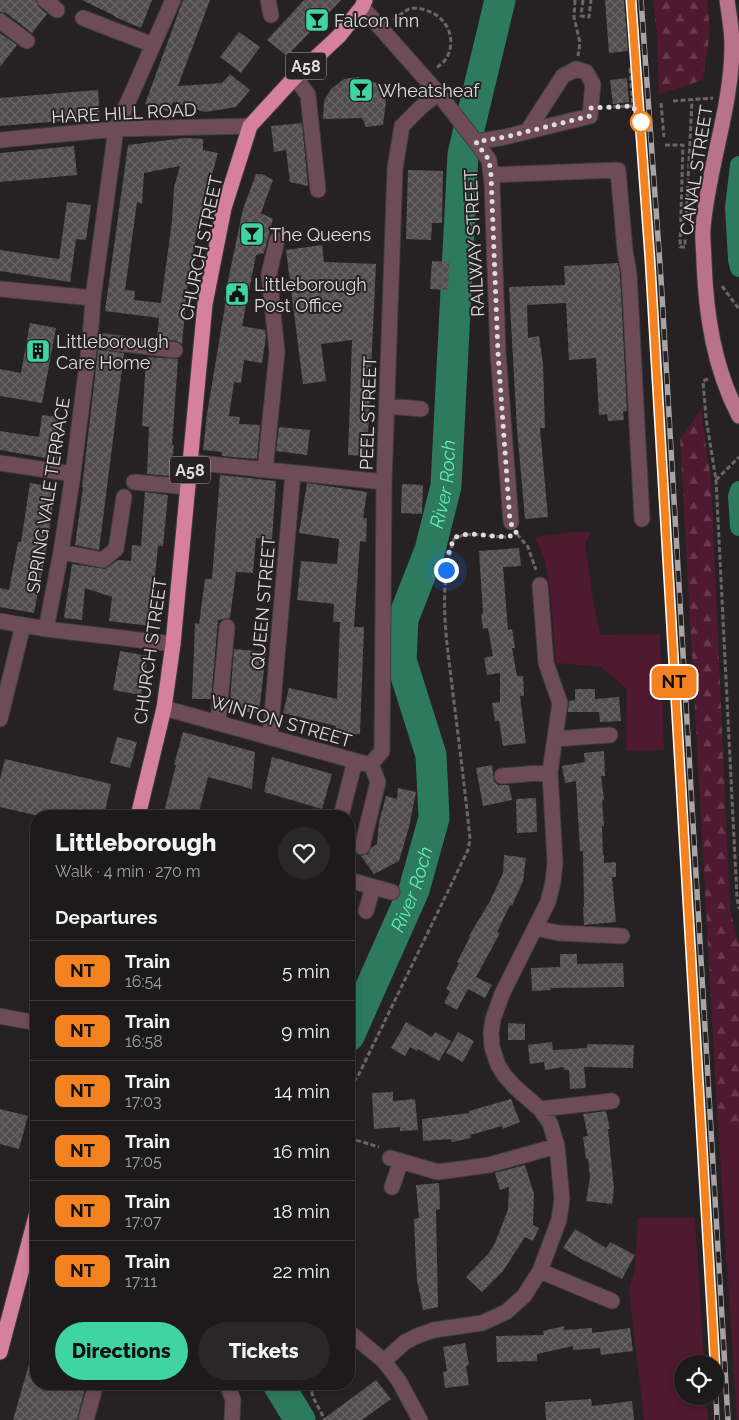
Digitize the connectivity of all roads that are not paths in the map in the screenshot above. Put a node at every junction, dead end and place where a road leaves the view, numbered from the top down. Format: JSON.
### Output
{"nodes":[{"id":1,"x":45,"y":0,"type":"edge"},
{"id":2,"x":173,"y":0,"type":"edge"},
{"id":3,"x":727,"y":0,"type":"edge"},
{"id":4,"x":364,"y":3,"type":"edge"},
{"id":5,"x":58,"y":10,"type":"dead end"},
{"id":6,"x":83,"y":18,"type":"dead end"},
{"id":7,"x":0,"y":21,"type":"edge"},
{"id":8,"x":27,"y":41,"type":"dead end"},
{"id":9,"x":153,"y":44,"type":"junction"},
{"id":10,"x":295,"y":77,"type":"junction"},
{"id":11,"x":438,"y":93,"type":"junction"},
{"id":12,"x":250,"y":126,"type":"junction"},
{"id":13,"x":116,"y":129,"type":"junction"},
{"id":14,"x":528,"y":130,"type":"junction"},
{"id":15,"x":0,"y":140,"type":"edge"},
{"id":16,"x":476,"y":142,"type":"junction"},
{"id":17,"x":490,"y":168,"type":"junction"},
{"id":18,"x":318,"y":190,"type":"dead end"},
{"id":19,"x":277,"y":240,"type":"dead end"},
{"id":20,"x":0,"y":289,"type":"edge"},
{"id":21,"x":93,"y":298,"type":"junction"},
{"id":22,"x":90,"y":340,"type":"junction"},
{"id":23,"x":175,"y":350,"type":"dead end"},
{"id":24,"x":387,"y":406,"type":"junction"},
{"id":25,"x":421,"y":409,"type":"dead end"},
{"id":26,"x":736,"y":409,"type":"edge"},
{"id":27,"x":190,"y":462,"type":"junction"},
{"id":28,"x":0,"y":464,"type":"edge"},
{"id":29,"x":266,"y":470,"type":"junction"},
{"id":30,"x":293,"y":473,"type":"junction"},
{"id":31,"x":73,"y":474,"type":"junction"},
{"id":32,"x":134,"y":482,"type":"dead end"},
{"id":33,"x":384,"y":482,"type":"junction"},
{"id":34,"x":188,"y":487,"type":"junction"},
{"id":35,"x":124,"y":497,"type":"dead end"},
{"id":36,"x":642,"y":519,"type":"dead end"},
{"id":37,"x":514,"y":528,"type":"road end"},
{"id":38,"x":61,"y":552,"type":"junction"},
{"id":39,"x":540,"y":585,"type":"road end"},
{"id":40,"x":0,"y":621,"type":"edge"},
{"id":41,"x":23,"y":625,"type":"junction"},
{"id":42,"x":228,"y":628,"type":"dead end"},
{"id":43,"x":46,"y":629,"type":"junction"},
{"id":44,"x":173,"y":644,"type":"junction"},
{"id":45,"x":164,"y":708,"type":"junction"},
{"id":46,"x":0,"y":719,"type":"edge"},
{"id":47,"x":218,"y":723,"type":"junction"},
{"id":48,"x":610,"y":735,"type":"dead end"},
{"id":49,"x":270,"y":737,"type":"junction"},
{"id":50,"x":555,"y":739,"type":"junction"},
{"id":51,"x":382,"y":752,"type":"joint"},
{"id":52,"x":354,"y":761,"type":"junction"},
{"id":53,"x":371,"y":764,"type":"junction"},
{"id":54,"x":550,"y":772,"type":"junction"},
{"id":55,"x":502,"y":776,"type":"dead end"},
{"id":56,"x":139,"y":810,"type":"edge"},
{"id":57,"x":342,"y":810,"type":"edge"},
{"id":58,"x":362,"y":847,"type":"dead end"},
{"id":59,"x":355,"y":882,"type":"edge"},
{"id":60,"x":373,"y":887,"type":"junction"},
{"id":61,"x":392,"y":892,"type":"dead end"},
{"id":62,"x":366,"y":911,"type":"dead end"},
{"id":63,"x":535,"y":928,"type":"junction"},
{"id":64,"x":622,"y":936,"type":"dead end"},
{"id":65,"x":0,"y":1016,"type":"edge"},
{"id":66,"x":30,"y":1022,"type":"edge"},
{"id":67,"x":612,"y":1102,"type":"dead end"},
{"id":68,"x":540,"y":1109,"type":"junction"},
{"id":69,"x":556,"y":1146,"type":"junction"},
{"id":70,"x":392,"y":1187,"type":"dead end"},
{"id":71,"x":30,"y":1239,"type":"edge"},
{"id":72,"x":540,"y":1271,"type":"junction"},
{"id":73,"x":612,"y":1300,"type":"dead end"},
{"id":74,"x":355,"y":1337,"type":"edge"},
{"id":75,"x":0,"y":1352,"type":"edge"},
{"id":76,"x":384,"y":1361,"type":"junction"},
{"id":77,"x":94,"y":1390,"type":"edge"},
{"id":78,"x":229,"y":1390,"type":"edge"},
{"id":79,"x":86,"y":1420,"type":"edge"},
{"id":80,"x":232,"y":1420,"type":"edge"},
{"id":81,"x":420,"y":1420,"type":"edge"}],
"edges":[{"from":1,"to":5,"type":"street"},
{"from":2,"to":9,"type":"street","name":"SPRING VALE TERRACE"},
{"from":3,"to":26,"type":"main road","name":"CANAL STREET"},
{"from":4,"to":10,"type":"highway","name":"CHURCH STREET","number":"A58"},
{"from":4,"to":11,"type":"street","name":"RAILWAY STREET"},
{"from":6,"to":9,"type":"street"},
{"from":7,"to":8,"type":"street"},
{"from":9,"to":13,"type":"street","name":"SPRING VALE TERRACE"},
{"from":10,"to":12,"type":"highway","name":"CHURCH STREET","number":"A58"},
{"from":10,"to":18,"type":"street"},
{"from":11,"to":16,"type":"street","name":"RAILWAY STREET"},
{"from":11,"to":24,"type":"street","name":"PEEL STREET"},
{"from":12,"to":13,"type":"street","name":"HARE HILL ROAD"},
{"from":12,"to":27,"type":"highway","name":"CHURCH STREET","number":"A58"},
{"from":13,"to":15,"type":"street","name":"HARE HILL ROAD"},
{"from":13,"to":21,"type":"street","name":"SPRING VALE TERRACE"},
{"from":14,"to":14,"type":"street"},
{"from":14,"to":16,"type":"street"},
{"from":16,"to":17,"type":"street","name":"RAILWAY STREET"},
{"from":17,"to":36,"type":"street"},
{"from":17,"to":37,"type":"street","name":"RAILWAY STREET"},
{"from":19,"to":29,"type":"street"},
{"from":20,"to":21,"type":"street"},
{"from":21,"to":22,"type":"street","name":"SPRING VALE TERRACE"},
{"from":22,"to":23,"type":"street"},
{"from":22,"to":31,"type":"street","name":"SPRING VALE TERRACE"},
{"from":24,"to":25,"type":"street"},
{"from":24,"to":33,"type":"street","name":"PEEL STREET"},
{"from":27,"to":29,"type":"street"},
{"from":27,"to":34,"type":"highway","name":"CHURCH STREET","number":"A58"},
{"from":28,"to":31,"type":"street"},
{"from":29,"to":30,"type":"street"},
{"from":30,"to":33,"type":"street"},
{"from":30,"to":49,"type":"street","name":"QUEEN STREET"},
{"from":31,"to":38,"type":"street","name":"SPRING VALE TERRACE"},
{"from":32,"to":34,"type":"street"},
{"from":33,"to":51,"type":"street","name":"PEEL STREET"},
{"from":34,"to":44,"type":"highway","name":"CHURCH STREET","number":"A58"},
{"from":35,"to":38,"type":"street"},
{"from":38,"to":43,"type":"street","name":"SPRING VALE TERRACE"},
{"from":39,"to":50,"type":"street"},
{"from":40,"to":41,"type":"street"},
{"from":41,"to":43,"type":"street"},
{"from":41,"to":46,"type":"street"},
{"from":42,"to":47,"type":"street"},
{"from":43,"to":44,"type":"street"},
{"from":44,"to":45,"type":"highway","name":"CHURCH STREET","number":"A58"},
{"from":45,"to":47,"type":"street","name":"WINTON STREET"},
{"from":45,"to":56,"type":"highway","name":"CHURCH STREET","number":"A58"},
{"from":47,"to":49,"type":"street","name":"WINTON STREET"},
{"from":48,"to":50,"type":"street"},
{"from":49,"to":52,"type":"street","name":"WINTON STREET"},
{"from":50,"to":54,"type":"street"},
{"from":51,"to":53,"type":"street","name":"WINTON STREET"},
{"from":52,"to":53,"type":"street","name":"WINTON STREET"},
{"from":52,"to":57,"type":"street"},
{"from":53,"to":58,"type":"street"},
{"from":54,"to":55,"type":"street"},
{"from":54,"to":63,"type":"street"},
{"from":59,"to":60,"type":"street"},
{"from":60,"to":61,"type":"street"},
{"from":60,"to":62,"type":"street"},
{"from":63,"to":64,"type":"street"},
{"from":63,"to":68,"type":"street"},
{"from":65,"to":66,"type":"street"},
{"from":67,"to":68,"type":"street"},
{"from":68,"to":69,"type":"street"},
{"from":69,"to":70,"type":"street"},
{"from":69,"to":72,"type":"street"},
{"from":71,"to":75,"type":"highway"},
{"from":72,"to":73,"type":"street"},
{"from":72,"to":76,"type":"street"},
{"from":74,"to":76,"type":"street"},
{"from":76,"to":81,"type":"street"},
{"from":77,"to":79,"type":"street"},
{"from":78,"to":80,"type":"street"}]}
